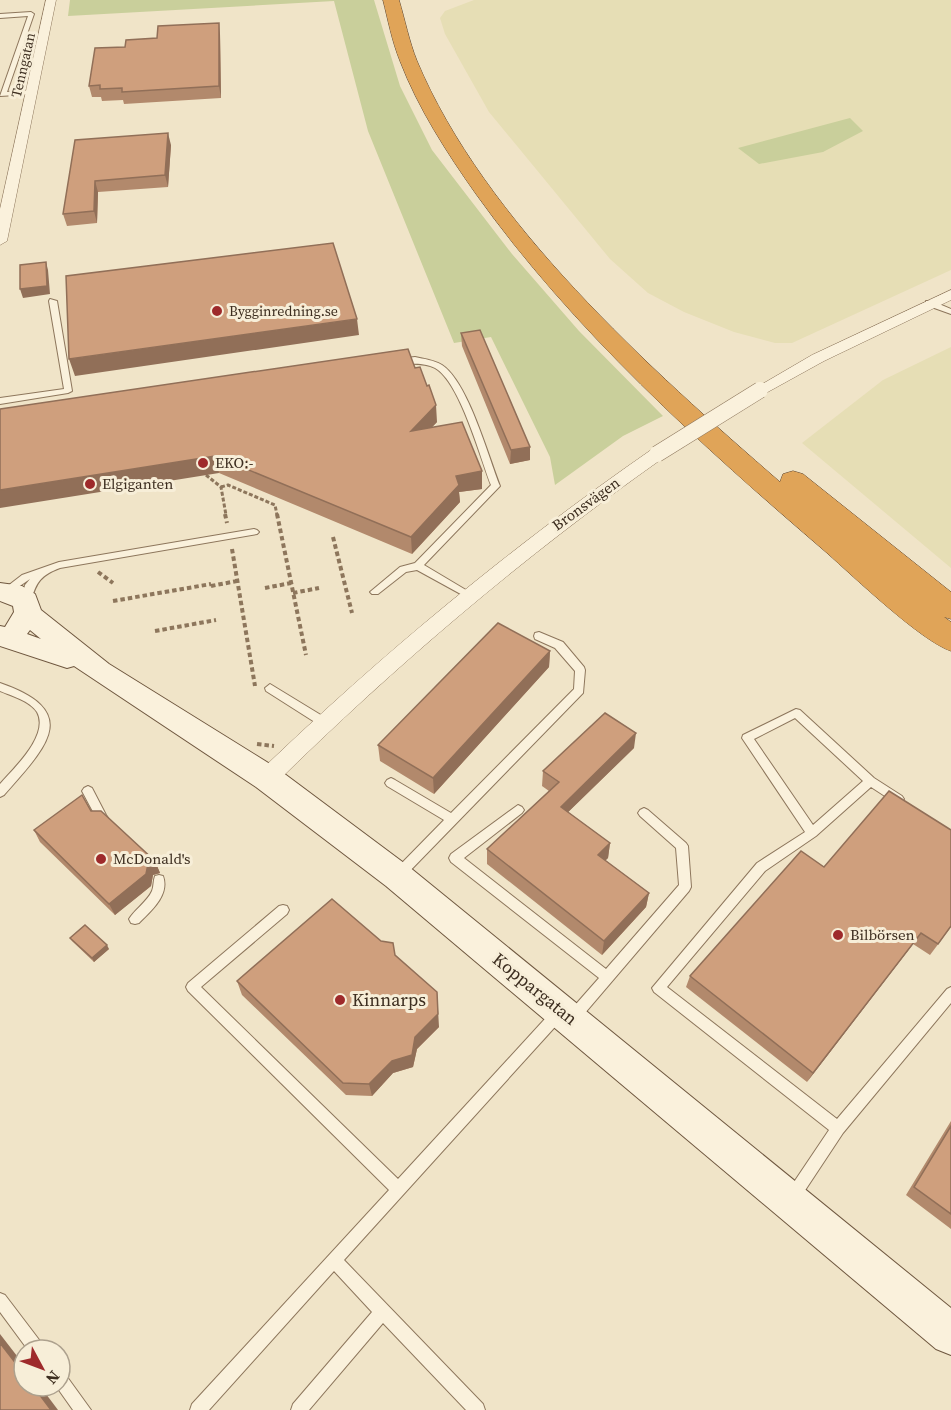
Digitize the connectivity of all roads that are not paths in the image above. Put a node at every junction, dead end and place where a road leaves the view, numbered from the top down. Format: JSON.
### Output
{"nodes":[{"id":1,"x":51,"y":0,"type":"edge"},
{"id":2,"x":391,"y":0,"type":"edge"},
{"id":3,"x":409,"y":0,"type":"edge"},
{"id":4,"x":0,"y":16,"type":"edge"},
{"id":5,"x":33,"y":92,"type":"junction"},
{"id":6,"x":2,"y":94,"type":"edge"},
{"id":7,"x":505,"y":184,"type":"dead end"},
{"id":8,"x":0,"y":241,"type":"edge"},
{"id":9,"x":951,"y":294,"type":"edge"},
{"id":10,"x":53,"y":301,"type":"dead end"},
{"id":11,"x":604,"y":302,"type":"dead end"},
{"id":12,"x":929,"y":303,"type":"junction"},
{"id":13,"x":951,"y":312,"type":"edge"},
{"id":14,"x":383,"y":364,"type":"edge"},
{"id":15,"x":0,"y":401,"type":"edge"},
{"id":16,"x":254,"y":532,"type":"dead end"},
{"id":17,"x":418,"y":566,"type":"junction"},
{"id":18,"x":45,"y":569,"type":"junction"},
{"id":19,"x":375,"y":592,"type":"dead end"},
{"id":20,"x":468,"y":595,"type":"junction"},
{"id":21,"x":15,"y":600,"type":"edge"},
{"id":22,"x":951,"y":608,"type":"edge"},
{"id":23,"x":0,"y":636,"type":"edge"},
{"id":24,"x":539,"y":636,"type":"dead end"},
{"id":25,"x":951,"y":639,"type":"edge"},
{"id":26,"x":99,"y":671,"type":"junction"},
{"id":27,"x":0,"y":687,"type":"edge"},
{"id":28,"x":270,"y":688,"type":"dead end"},
{"id":29,"x":325,"y":723,"type":"junction"},
{"id":30,"x":267,"y":778,"type":"junction"},
{"id":31,"x":870,"y":781,"type":"junction"},
{"id":32,"x":391,"y":783,"type":"dead end"},
{"id":33,"x":88,"y":791,"type":"dead end"},
{"id":34,"x":0,"y":792,"type":"edge"},
{"id":35,"x":906,"y":804,"type":"edge"},
{"id":36,"x":518,"y":810,"type":"dead end"},
{"id":37,"x":644,"y":813,"type":"dead end"},
{"id":38,"x":102,"y":818,"type":"edge"},
{"id":39,"x":453,"y":820,"type":"junction"},
{"id":40,"x":812,"y":833,"type":"junction"},
{"id":41,"x":397,"y":876,"type":"junction"},
{"id":42,"x":159,"y":880,"type":"dead end"},
{"id":43,"x":283,"y":910,"type":"dead end"},
{"id":44,"x":135,"y":920,"type":"dead end"},
{"id":45,"x":608,"y":977,"type":"junction"},
{"id":46,"x":951,"y":993,"type":"edge"},
{"id":47,"x":566,"y":1015,"type":"junction"},
{"id":48,"x":838,"y":1128,"type":"junction"},
{"id":49,"x":399,"y":1190,"type":"junction"},
{"id":50,"x":791,"y":1201,"type":"junction"},
{"id":51,"x":335,"y":1262,"type":"junction"},
{"id":52,"x":0,"y":1300,"type":"edge"},
{"id":53,"x":382,"y":1312,"type":"junction"},
{"id":54,"x":951,"y":1334,"type":"edge"},
{"id":55,"x":29,"y":1338,"type":"edge"},
{"id":56,"x":72,"y":1395,"type":"edge"},
{"id":57,"x":83,"y":1410,"type":"edge"},
{"id":58,"x":198,"y":1410,"type":"edge"},
{"id":59,"x":299,"y":1410,"type":"edge"},
{"id":60,"x":477,"y":1410,"type":"edge"}],
"edges":[{"from":1,"to":5,"type":"street","name":"Tenngatan"},
{"from":2,"to":25,"type":"highway"},
{"from":3,"to":7,"type":"highway"},
{"from":4,"to":6,"type":"lane"},
{"from":5,"to":6,"type":"lane"},
{"from":5,"to":8,"type":"street","name":"Tenngatan"},
{"from":9,"to":12,"type":"street","name":"Bronsvägen"},
{"from":10,"to":15,"type":"lane"},
{"from":11,"to":22,"type":"highway"},
{"from":12,"to":13,"type":"lane"},
{"from":12,"to":20,"type":"street","name":"Bronsvägen","bridge":true},
{"from":14,"to":17,"type":"lane"},
{"from":16,"to":18,"type":"lane"},
{"from":17,"to":19,"type":"lane"},
{"from":17,"to":20,"type":"lane"},
{"from":18,"to":21,"type":"lane"},
{"from":18,"to":21,"type":"lane"},
{"from":20,"to":29,"type":"street","name":"Bronsvägen"},
{"from":21,"to":23,"type":"street"},
{"from":21,"to":26,"type":"street","name":"Koppargatan"},
{"from":23,"to":26,"type":"street","name":"Koppargatan"},
{"from":24,"to":39,"type":"lane"},
{"from":26,"to":30,"type":"street","name":"Koppargatan"},
{"from":27,"to":34,"type":"lane"},
{"from":28,"to":29,"type":"lane"},
{"from":29,"to":30,"type":"street","name":"Bronsvägen"},
{"from":30,"to":41,"type":"street","name":"Koppargatan"},
{"from":31,"to":35,"type":"lane"},
{"from":31,"to":40,"type":"lane"},
{"from":31,"to":40,"type":"lane"},
{"from":32,"to":39,"type":"lane"},
{"from":33,"to":38,"type":"lane"},
{"from":36,"to":45,"type":"lane"},
{"from":37,"to":45,"type":"lane"},
{"from":39,"to":41,"type":"lane"},
{"from":40,"to":48,"type":"lane"},
{"from":41,"to":47,"type":"street","name":"Koppargatan"},
{"from":42,"to":44,"type":"lane"},
{"from":43,"to":49,"type":"lane"},
{"from":45,"to":47,"type":"lane"},
{"from":46,"to":48,"type":"lane"},
{"from":47,"to":49,"type":"lane"},
{"from":47,"to":50,"type":"street","name":"Koppargatan"},
{"from":48,"to":50,"type":"lane"},
{"from":49,"to":51,"type":"lane"},
{"from":50,"to":54,"type":"street","name":"Koppargatan"},
{"from":51,"to":53,"type":"lane"},
{"from":51,"to":58,"type":"lane"},
{"from":52,"to":55,"type":"lane"},
{"from":53,"to":59,"type":"lane"},
{"from":53,"to":60,"type":"lane"},
{"from":56,"to":57,"type":"lane"}]}
